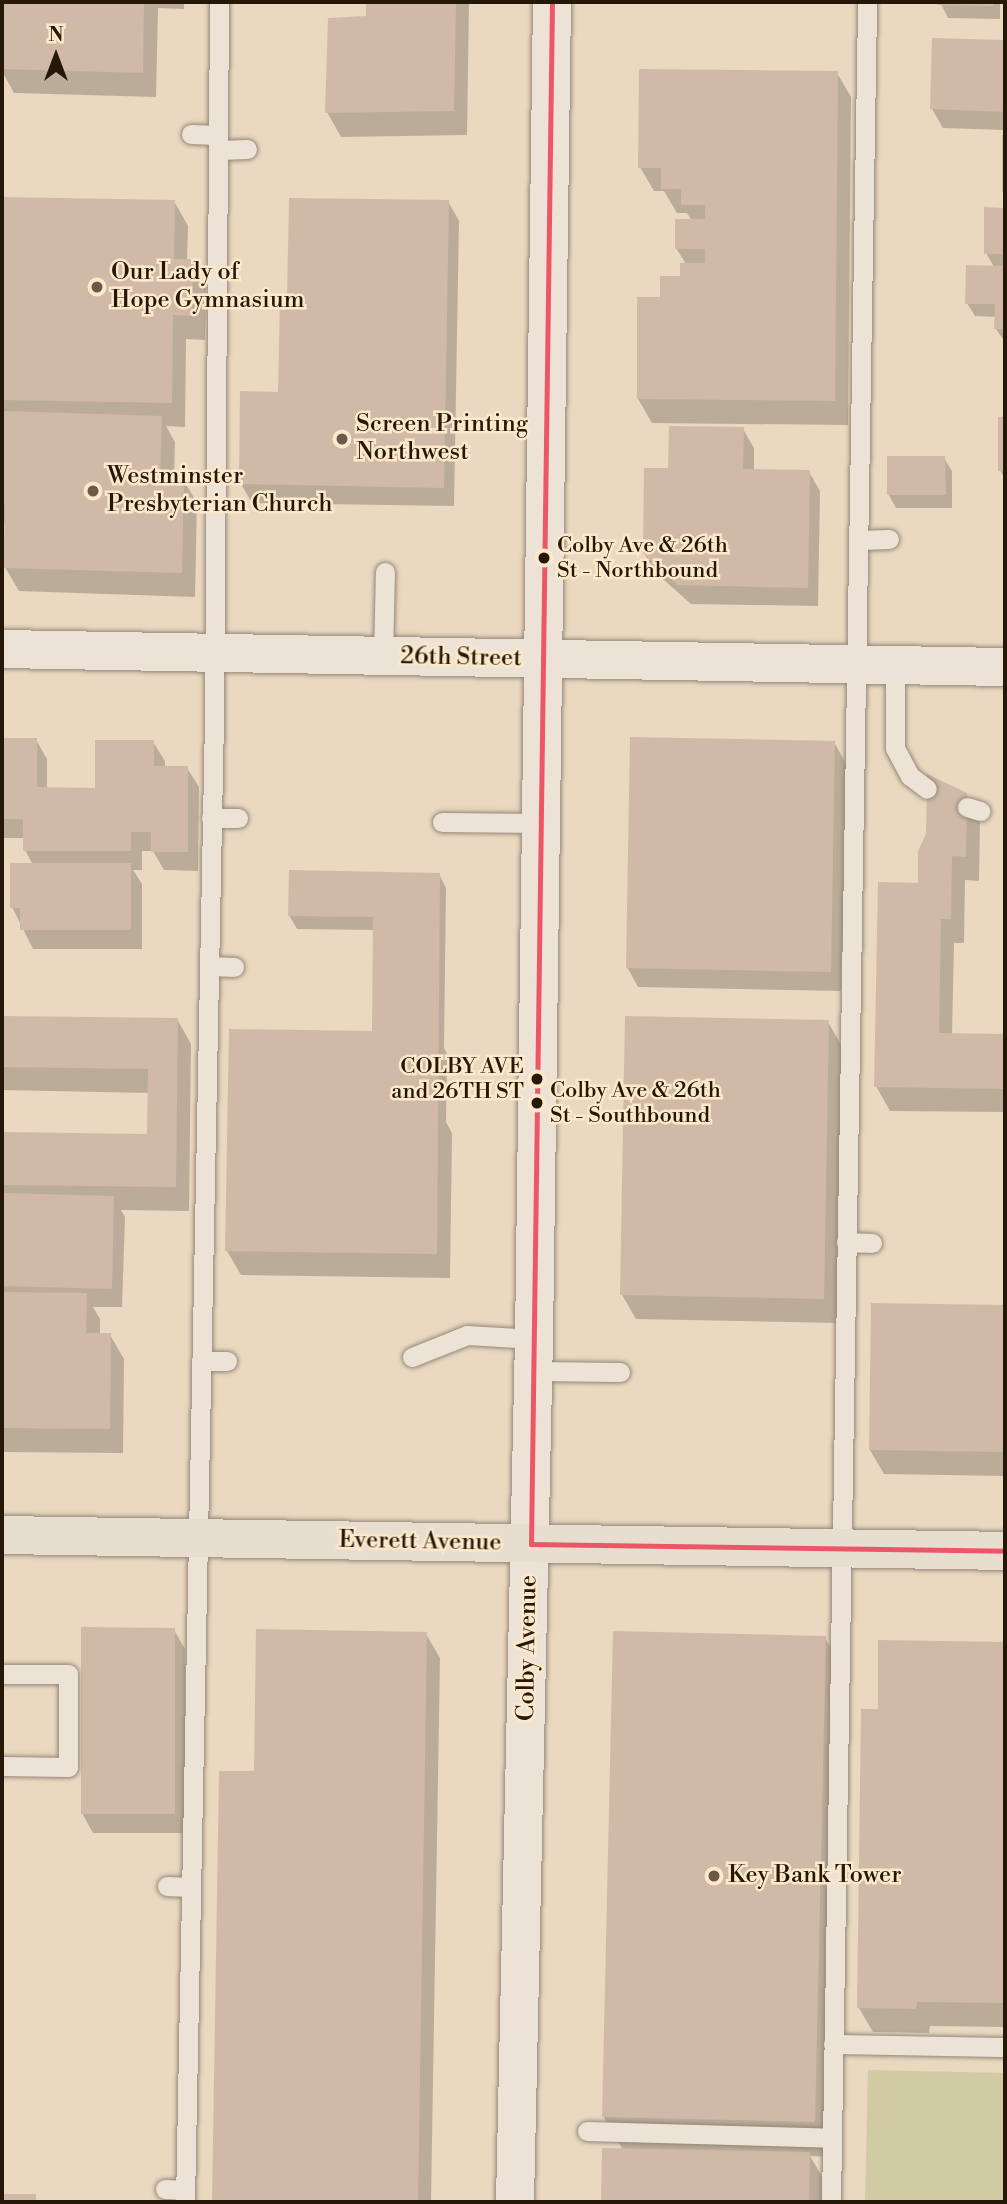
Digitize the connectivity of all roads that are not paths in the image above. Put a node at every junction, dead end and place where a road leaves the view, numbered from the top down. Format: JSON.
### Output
{"nodes":[{"id":1,"x":219,"y":2,"type":"edge"},
{"id":2,"x":552,"y":2,"type":"edge"},
{"id":3,"x":867,"y":2,"type":"edge"},
{"id":4,"x":191,"y":134,"type":"dead end"},
{"id":5,"x":218,"y":142,"type":"junction"},
{"id":6,"x":247,"y":149,"type":"dead end"},
{"id":7,"x":889,"y":539,"type":"dead end"},
{"id":8,"x":859,"y":540,"type":"junction"},
{"id":9,"x":385,"y":572,"type":"dead end"},
{"id":10,"x":2,"y":649,"type":"edge"},
{"id":11,"x":215,"y":654,"type":"junction"},
{"id":12,"x":383,"y":657,"type":"junction"},
{"id":13,"x":545,"y":659,"type":"junction"},
{"id":14,"x":876,"y":664,"type":"junction"},
{"id":15,"x":1005,"y":667,"type":"edge"},
{"id":16,"x":927,"y":789,"type":"dead end"},
{"id":17,"x":211,"y":818,"type":"junction"},
{"id":18,"x":239,"y":818,"type":"dead end"},
{"id":19,"x":442,"y":822,"type":"dead end"},
{"id":20,"x":542,"y":824,"type":"junction"},
{"id":21,"x":209,"y":966,"type":"junction"},
{"id":22,"x":234,"y":967,"type":"dead end"},
{"id":23,"x":846,"y":1242,"type":"junction"},
{"id":24,"x":872,"y":1243,"type":"dead end"},
{"id":25,"x":534,"y":1355,"type":"junction"},
{"id":26,"x":412,"y":1357,"type":"dead end"},
{"id":27,"x":201,"y":1361,"type":"junction"},
{"id":28,"x":228,"y":1361,"type":"dead end"},
{"id":29,"x":620,"y":1372,"type":"dead end"},
{"id":30,"x":2,"y":1535,"type":"edge"},
{"id":31,"x":198,"y":1538,"type":"junction"},
{"id":32,"x":531,"y":1544,"type":"junction"},
{"id":33,"x":840,"y":1549,"type":"junction"},
{"id":34,"x":1005,"y":1551,"type":"edge"},
{"id":35,"x":2,"y":1674,"type":"edge"},
{"id":36,"x":2,"y":1766,"type":"edge"},
{"id":37,"x":167,"y":1886,"type":"dead end"},
{"id":38,"x":191,"y":1887,"type":"junction"},
{"id":39,"x":833,"y":2044,"type":"junction"},
{"id":40,"x":1005,"y":2047,"type":"edge"},
{"id":41,"x":587,"y":2131,"type":"dead end"},
{"id":42,"x":832,"y":2138,"type":"junction"},
{"id":43,"x":179,"y":2194,"type":"edge"},
{"id":44,"x":515,"y":2202,"type":"edge"},
{"id":45,"x":831,"y":2202,"type":"edge"}],
"edges":[{"from":1,"to":5,"type":"lane"},
{"from":2,"to":13,"type":"main road","name":"Colby Avenue"},
{"from":3,"to":8,"type":"lane"},
{"from":4,"to":5,"type":"lane"},
{"from":5,"to":6,"type":"lane"},
{"from":5,"to":11,"type":"lane"},
{"from":7,"to":8,"type":"lane"},
{"from":8,"to":14,"type":"lane"},
{"from":9,"to":12,"type":"lane"},
{"from":10,"to":11,"type":"main road","name":"26th Street"},
{"from":11,"to":12,"type":"main road","name":"26th Street"},
{"from":11,"to":17,"type":"lane"},
{"from":12,"to":13,"type":"main road","name":"26th Street"},
{"from":13,"to":14,"type":"main road","name":"26th Street"},
{"from":13,"to":20,"type":"main road","name":"Colby Avenue"},
{"from":14,"to":15,"type":"main road","name":"26th Street"},
{"from":14,"to":16,"type":"lane"},
{"from":14,"to":23,"type":"lane"},
{"from":17,"to":18,"type":"lane"},
{"from":17,"to":21,"type":"lane"},
{"from":19,"to":20,"type":"lane"},
{"from":20,"to":25,"type":"main road","name":"Colby Avenue"},
{"from":21,"to":22,"type":"lane"},
{"from":21,"to":27,"type":"lane"},
{"from":23,"to":24,"type":"lane"},
{"from":23,"to":33,"type":"lane"},
{"from":25,"to":26,"type":"lane"},
{"from":25,"to":29,"type":"lane"},
{"from":25,"to":32,"type":"main road","name":"Colby Avenue"},
{"from":27,"to":28,"type":"lane"},
{"from":27,"to":31,"type":"lane"},
{"from":30,"to":31,"type":"main road","name":"Everett Avenue"},
{"from":31,"to":32,"type":"main road","name":"Everett Avenue"},
{"from":31,"to":38,"type":"lane"},
{"from":32,"to":33,"type":"main road","name":"Everett Avenue"},
{"from":32,"to":44,"type":"main road","name":"Colby Avenue"},
{"from":33,"to":34,"type":"main road","name":"Everett Avenue"},
{"from":33,"to":39,"type":"lane"},
{"from":35,"to":36,"type":"lane"},
{"from":37,"to":38,"type":"lane"},
{"from":38,"to":43,"type":"lane"},
{"from":39,"to":40,"type":"lane"},
{"from":39,"to":42,"type":"lane"},
{"from":41,"to":42,"type":"lane"},
{"from":42,"to":45,"type":"lane"}]}
